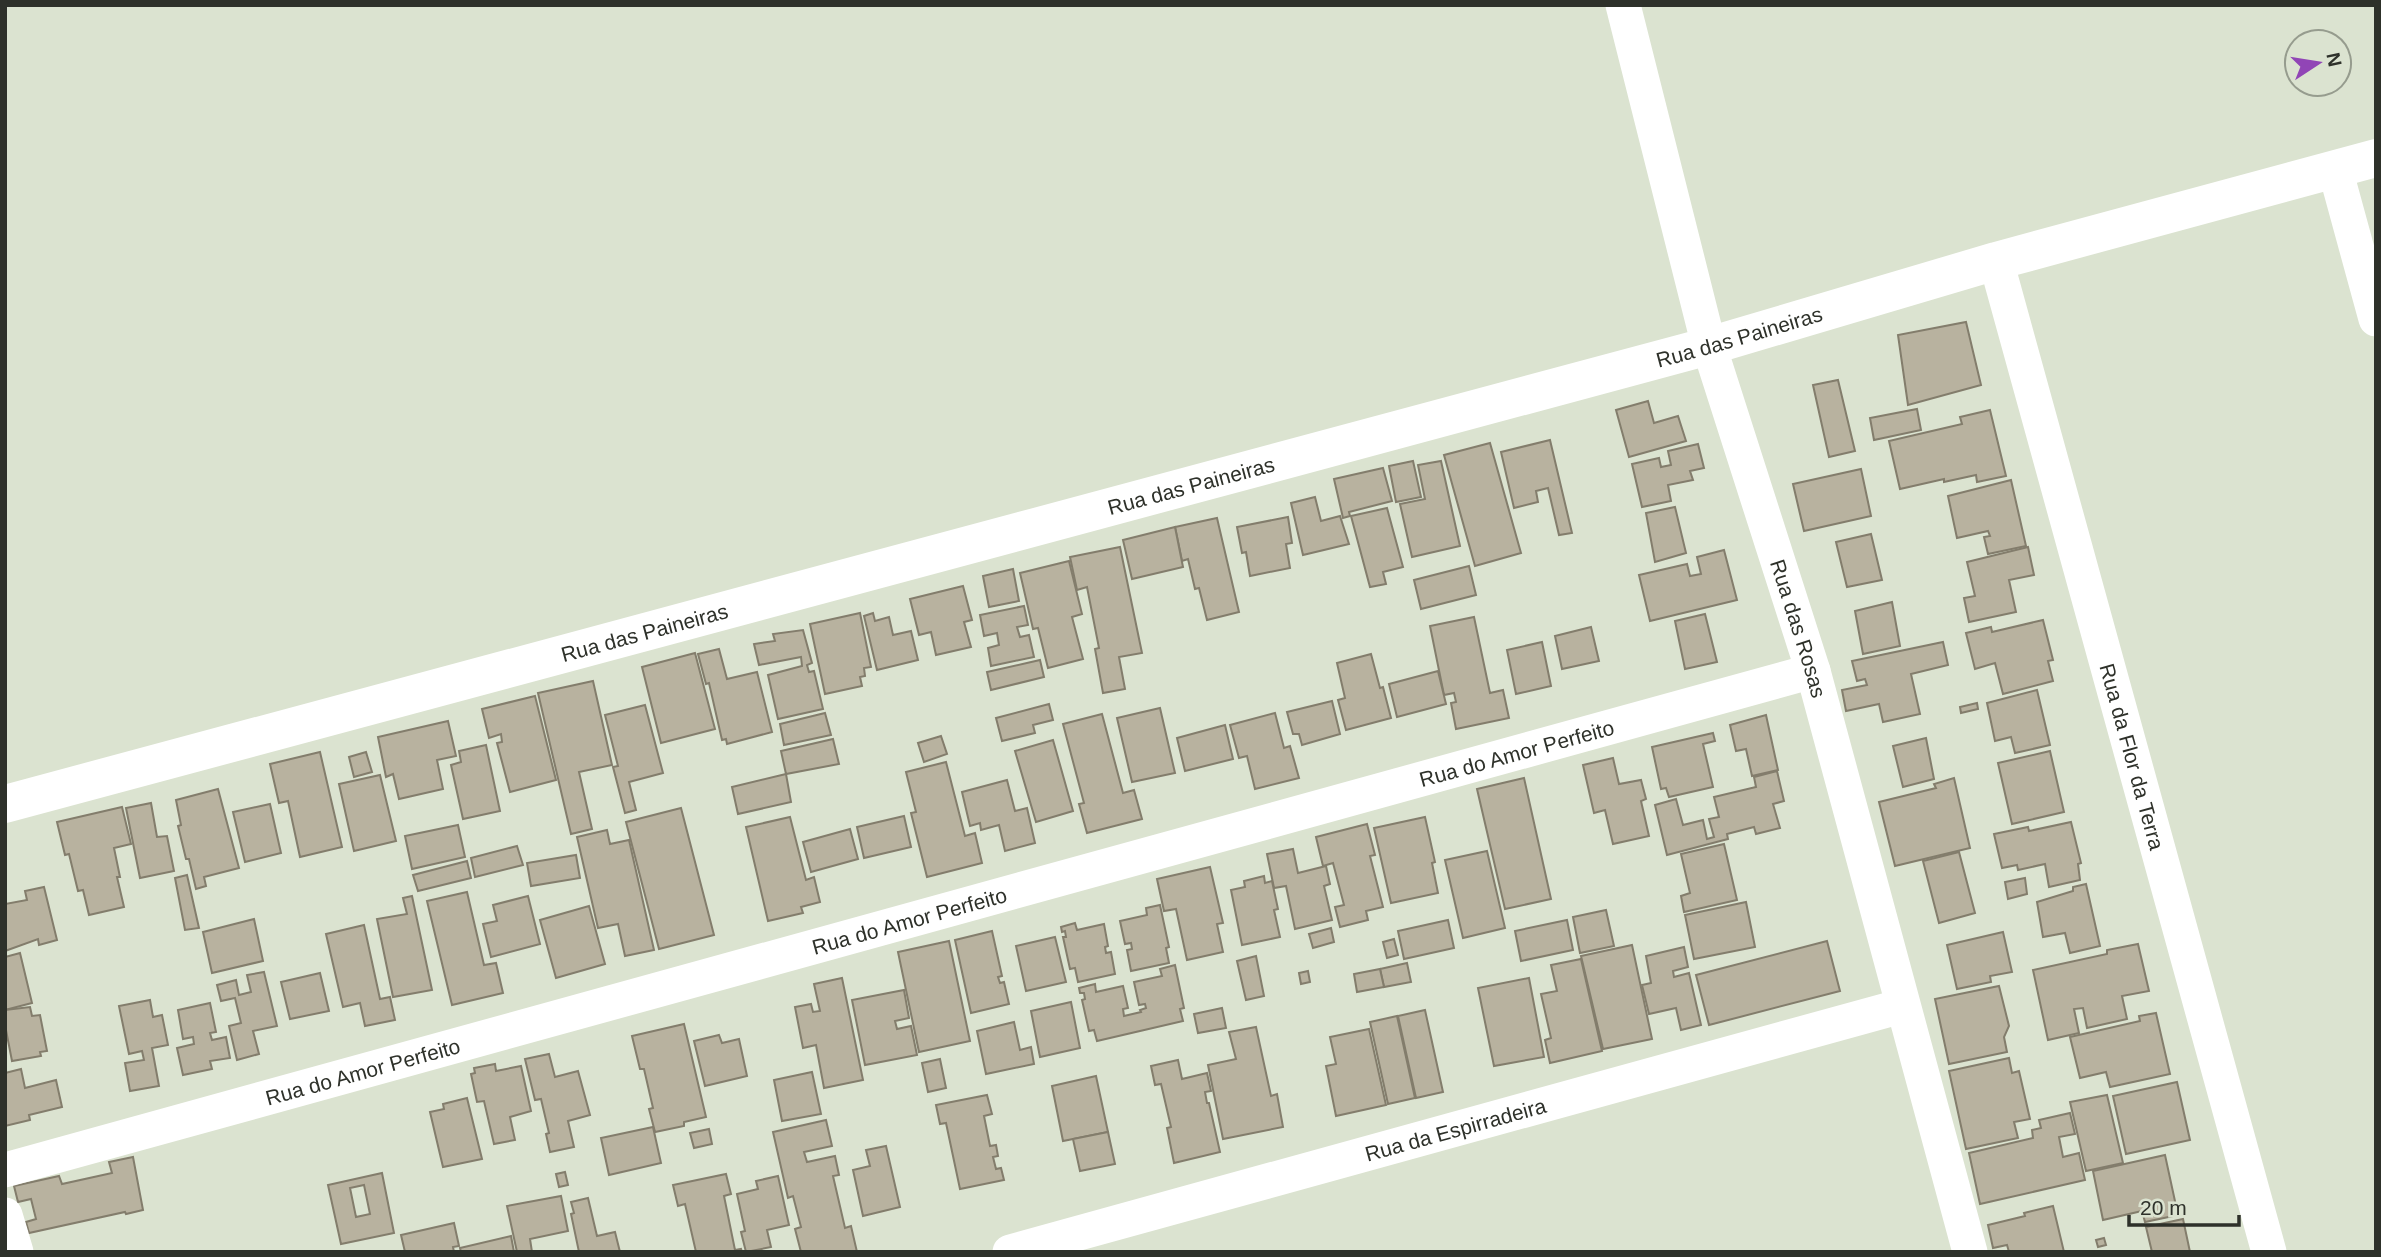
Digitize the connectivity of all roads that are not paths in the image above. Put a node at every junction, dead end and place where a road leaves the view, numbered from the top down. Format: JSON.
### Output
{"nodes":[{"id":1,"x":1623,"y":5,"type":"edge"},
{"id":2,"x":2376,"y":158,"type":"edge"},
{"id":3,"x":2335,"y":169,"type":"junction"},
{"id":4,"x":1996,"y":261,"type":"junction"},
{"id":5,"x":2376,"y":319,"type":"edge"},
{"id":6,"x":1709,"y":346,"type":"junction"},
{"id":7,"x":1813,"y":671,"type":"junction"},
{"id":8,"x":5,"y":804,"type":"edge"},
{"id":9,"x":1902,"y":1006,"type":"junction"},
{"id":10,"x":5,"y":1170,"type":"edge"},
{"id":11,"x":5,"y":1214,"type":"edge"},
{"id":12,"x":16,"y":1252,"type":"edge"},
{"id":13,"x":1010,"y":1252,"type":"edge"},
{"id":14,"x":1970,"y":1252,"type":"edge"},
{"id":15,"x":2269,"y":1252,"type":"edge"}],
"edges":[{"from":1,"to":6,"type":"street","name":"Rua das Rosas"},
{"from":2,"to":3,"type":"street","name":"Rua das Paineiras"},
{"from":3,"to":4,"type":"street","name":"Rua das Paineiras"},
{"from":3,"to":5,"type":"street"},
{"from":4,"to":6,"type":"street","name":"Rua das Paineiras"},
{"from":4,"to":15,"type":"street","name":"Rua da Flor da Terra"},
{"from":6,"to":7,"type":"street","name":"Rua das Rosas"},
{"from":6,"to":8,"type":"street","name":"Rua das Paineiras"},
{"from":7,"to":9,"type":"street","name":"Rua das Rosas"},
{"from":7,"to":10,"type":"street","name":"Rua do Amor Perfeito"},
{"from":9,"to":13,"type":"street","name":"Rua da Espirradeira"},
{"from":9,"to":14,"type":"street","name":"Rua das Rosas"},
{"from":11,"to":12,"type":"street"}]}
